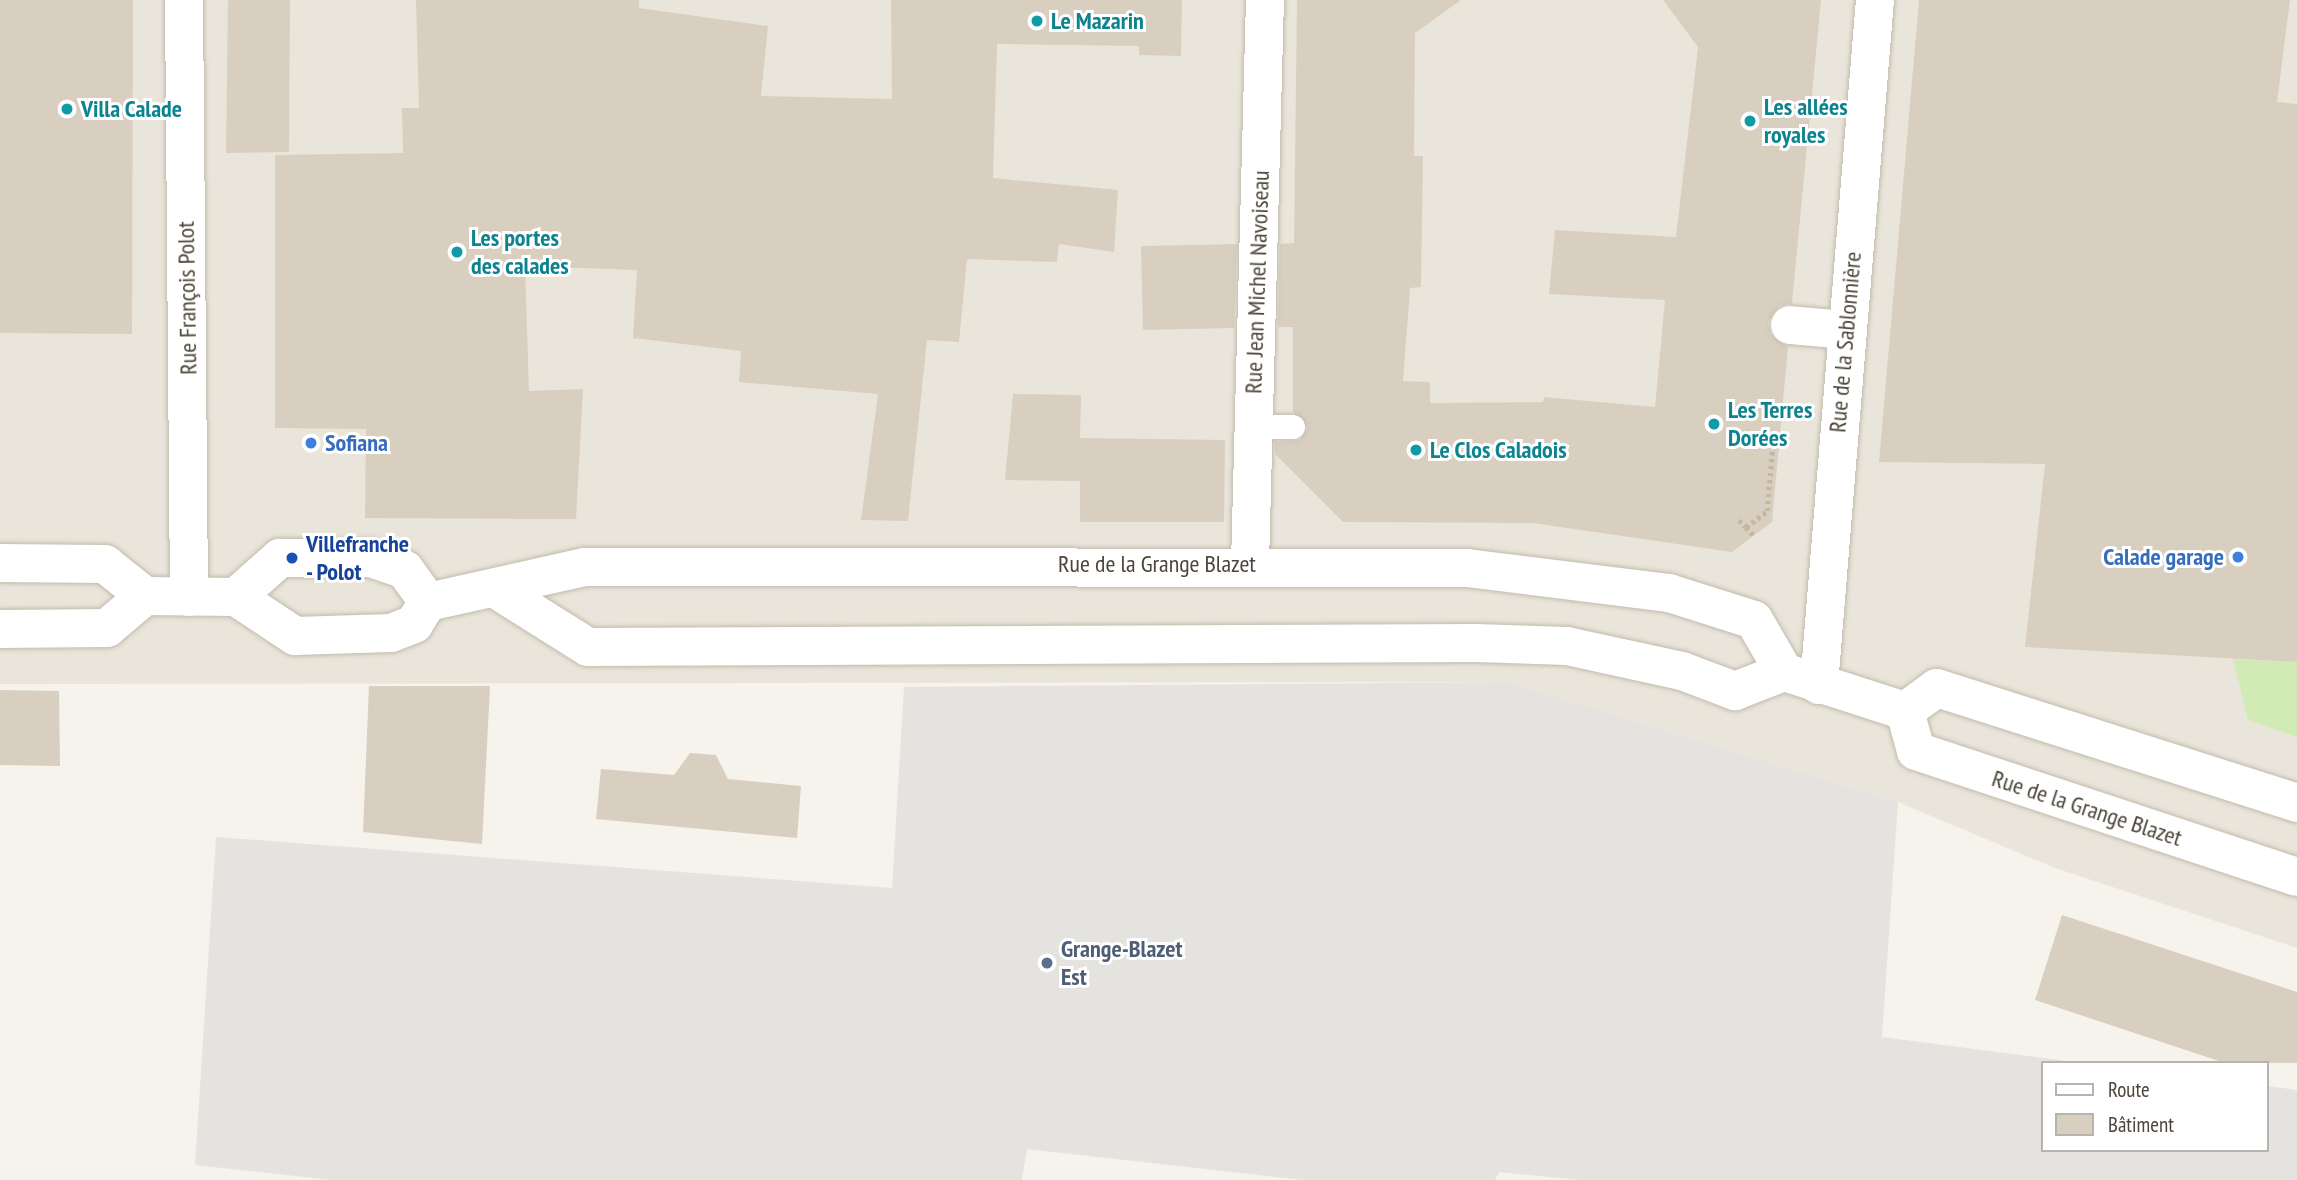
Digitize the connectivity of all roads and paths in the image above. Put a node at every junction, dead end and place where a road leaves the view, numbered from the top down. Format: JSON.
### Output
{"nodes":[{"id":1,"x":184,"y":0,"type":"edge"},
{"id":2,"x":1265,"y":0,"type":"edge"},
{"id":3,"x":1875,"y":0,"type":"edge"},
{"id":4,"x":1790,"y":325,"type":"dead end"},
{"id":5,"x":1846,"y":330,"type":"junction"},
{"id":6,"x":1253,"y":427,"type":"junction"},
{"id":7,"x":1293,"y":427,"type":"dead end"},
{"id":8,"x":1779,"y":442,"type":"dead end"},
{"id":9,"x":1739,"y":520,"type":"dead end"},
{"id":10,"x":1746,"y":527,"type":"junction"},
{"id":11,"x":1754,"y":536,"type":"dead end"},
{"id":12,"x":0,"y":563,"type":"edge"},
{"id":13,"x":1250,"y":564,"type":"junction"},
{"id":14,"x":497,"y":590,"type":"junction"},
{"id":15,"x":145,"y":596,"type":"junction"},
{"id":16,"x":189,"y":597,"type":"junction"},
{"id":17,"x":236,"y":597,"type":"junction"},
{"id":18,"x":428,"y":602,"type":"junction"},
{"id":19,"x":0,"y":629,"type":"edge"},
{"id":20,"x":1802,"y":679,"type":"junction"},
{"id":21,"x":1905,"y":711,"type":"junction"},
{"id":22,"x":2297,"y":803,"type":"edge"},
{"id":23,"x":2297,"y":877,"type":"edge"}],
"edges":[{"from":1,"to":16,"type":"street","name":"Rue François Polot"},
{"from":2,"to":6,"type":"street","name":"Rue Jean Michel Navoiseau"},
{"from":3,"to":5,"type":"street","name":"Rue de la Sablonnière"},
{"from":4,"to":5,"type":"street"},
{"from":5,"to":20,"type":"street","name":"Rue de la Sablonnière"},
{"from":6,"to":7,"type":"lane"},
{"from":6,"to":13,"type":"street","name":"Rue Jean Michel Navoiseau"},
{"from":8,"to":10,"type":"path"},
{"from":9,"to":10,"type":"path"},
{"from":10,"to":11,"type":"path"},
{"from":12,"to":15,"type":"street"},
{"from":13,"to":14,"type":"street","name":"Rue de la Grange Blazet"},
{"from":13,"to":20,"type":"street","name":"Rue de la Grange Blazet"},
{"from":14,"to":18,"type":"street","name":"Rue de la Grange Blazet"},
{"from":14,"to":20,"type":"street"},
{"from":15,"to":16,"type":"street"},
{"from":15,"to":19,"type":"street"},
{"from":16,"to":17,"type":"street"},
{"from":17,"to":18,"type":"street"},
{"from":17,"to":18,"type":"street"},
{"from":20,"to":21,"type":"street"},
{"from":21,"to":22,"type":"street"},
{"from":21,"to":23,"type":"street","name":"Rue de la Grange Blazet"}]}
